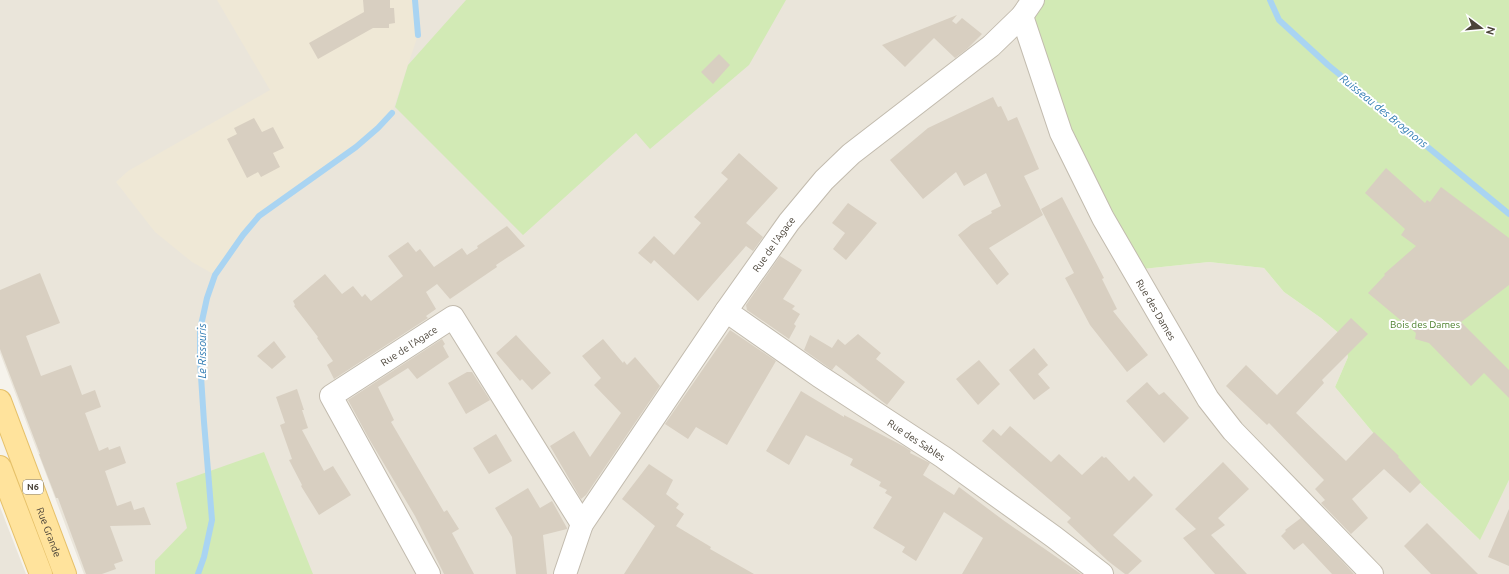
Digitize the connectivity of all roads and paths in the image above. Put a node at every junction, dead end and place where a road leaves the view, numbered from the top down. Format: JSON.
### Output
{"nodes":[{"id":1,"x":1028,"y":8,"type":"edge"},
{"id":2,"x":726,"y":311,"type":"junction"},
{"id":3,"x":0,"y":401,"type":"edge"},
{"id":4,"x":0,"y":468,"type":"edge"},
{"id":5,"x":582,"y":524,"type":"junction"},
{"id":6,"x":568,"y":573,"type":"edge"},
{"id":7,"x":41,"y":574,"type":"edge"},
{"id":8,"x":65,"y":574,"type":"edge"},
{"id":9,"x":429,"y":574,"type":"edge"},
{"id":10,"x":1102,"y":574,"type":"edge"},
{"id":11,"x":1372,"y":574,"type":"edge"}],
"edges":[{"from":1,"to":2,"type":"street","name":"Rue de l'Agace"},
{"from":1,"to":11,"type":"street","name":"Rue des Dames"},
{"from":2,"to":5,"type":"street","name":"Rue de l'Agace"},
{"from":2,"to":10,"type":"street","name":"Rue des Sables"},
{"from":3,"to":8,"type":"main road","name":"Rue Grande","number":"N6"},
{"from":4,"to":7,"type":"main road","number":"N6"},
{"from":5,"to":6,"type":"street","name":"Rue de l'Agace"},
{"from":5,"to":9,"type":"street","name":"Rue de l'Agace"}]}
